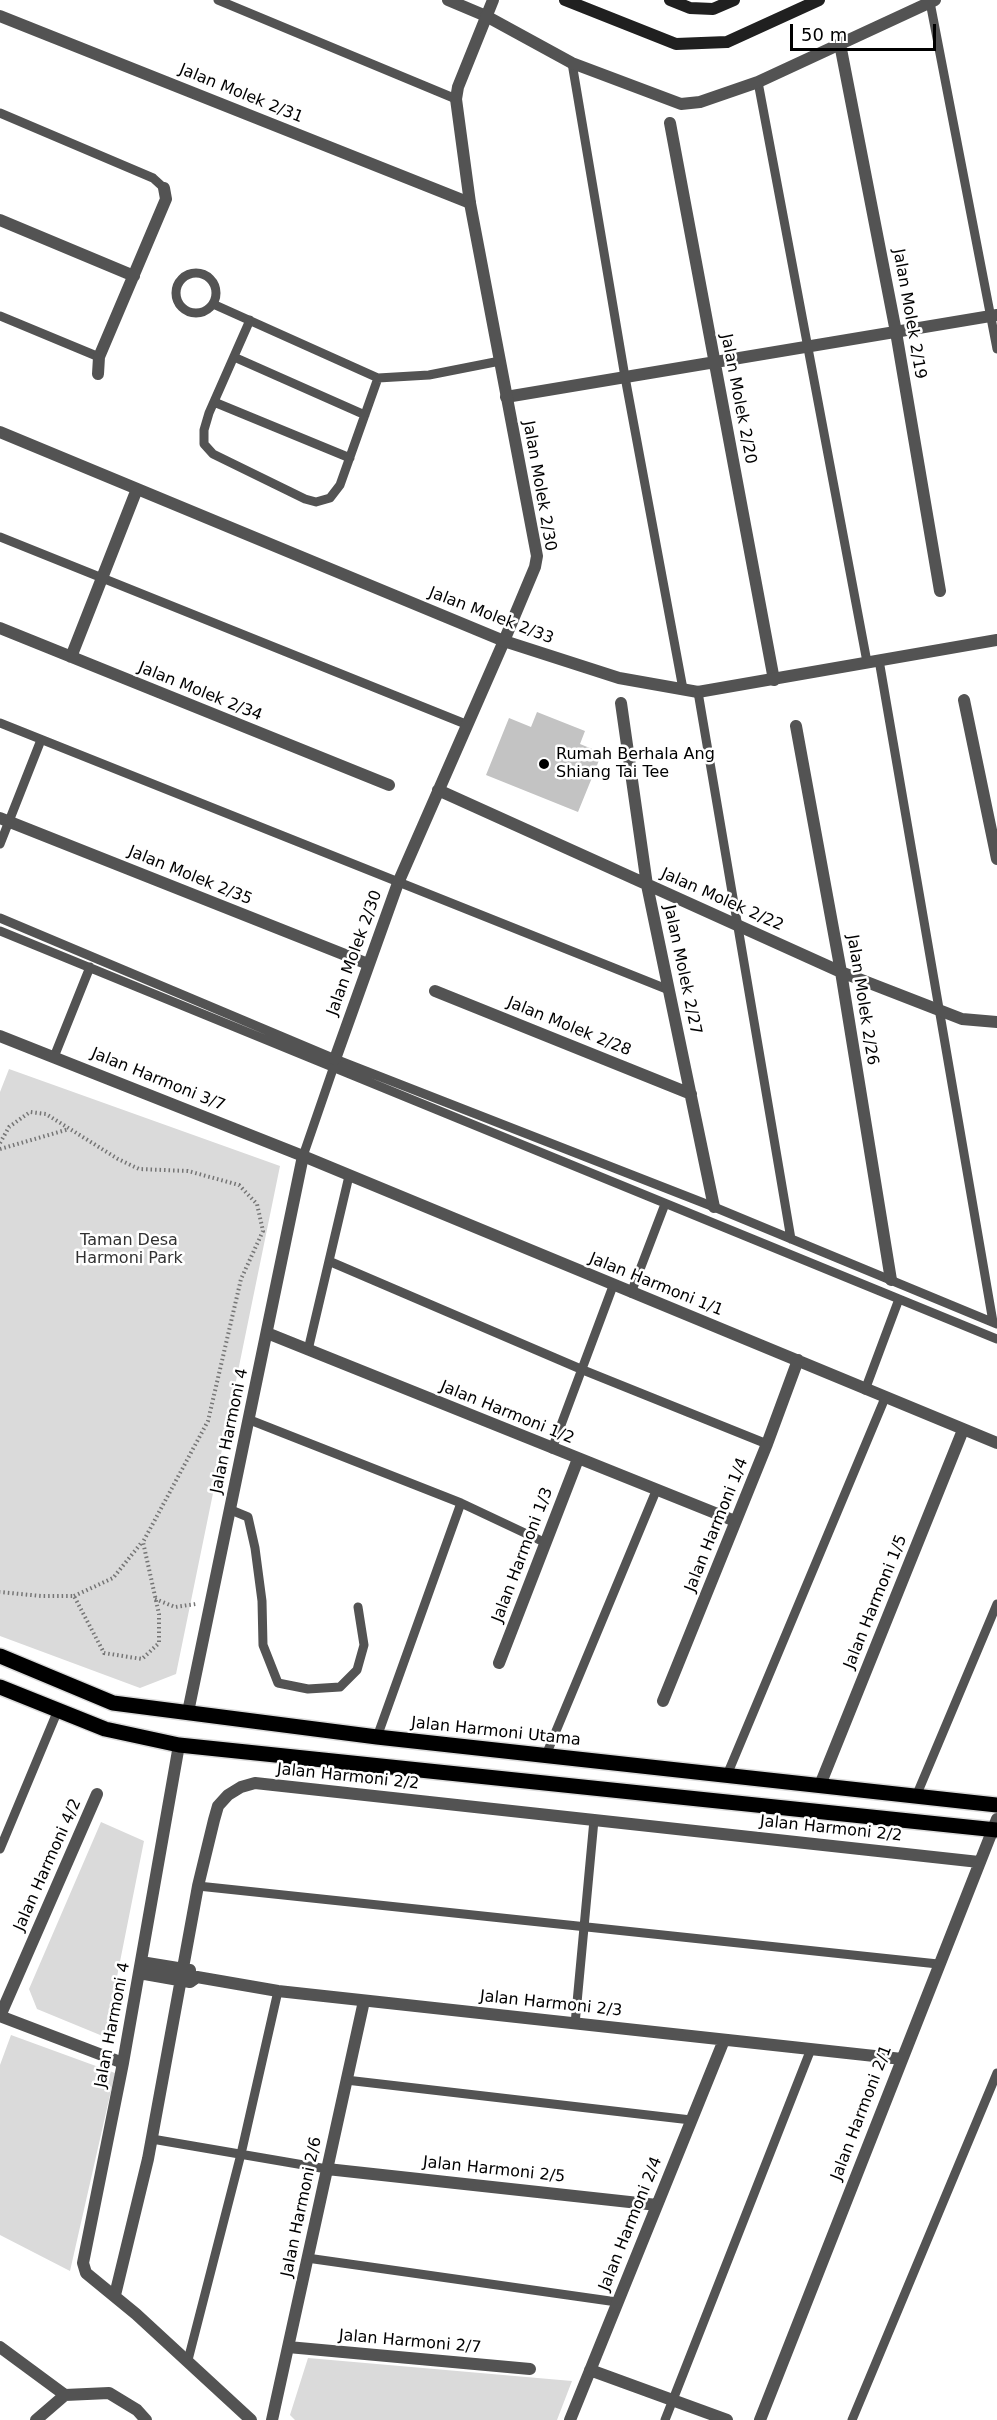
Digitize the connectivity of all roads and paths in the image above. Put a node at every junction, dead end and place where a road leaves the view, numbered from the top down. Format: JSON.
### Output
{"nodes":[{"id":1,"x":218,"y":0,"type":"edge"},
{"id":2,"x":448,"y":0,"type":"edge"},
{"id":3,"x":493,"y":0,"type":"edge"},
{"id":4,"x":566,"y":0,"type":"edge"},
{"id":5,"x":670,"y":0,"type":"edge"},
{"id":6,"x":734,"y":0,"type":"edge"},
{"id":7,"x":819,"y":0,"type":"edge"},
{"id":8,"x":933,"y":1,"type":"edge"},
{"id":9,"x":0,"y":16,"type":"edge"},
{"id":10,"x":486,"y":16,"type":"junction"},
{"id":11,"x":840,"y":44,"type":"junction"},
{"id":12,"x":572,"y":63,"type":"junction"},
{"id":13,"x":758,"y":82,"type":"junction"},
{"id":14,"x":456,"y":99,"type":"junction"},
{"id":15,"x":0,"y":113,"type":"edge"},
{"id":16,"x":670,"y":123,"type":"dead end"},
{"id":17,"x":164,"y":188,"type":"joint"},
{"id":18,"x":470,"y":203,"type":"junction"},
{"id":19,"x":0,"y":220,"type":"edge"},
{"id":20,"x":134,"y":276,"type":"junction"},
{"id":21,"x":213,"y":304,"type":"junction"},
{"id":22,"x":0,"y":316,"type":"edge"},
{"id":23,"x":994,"y":316,"type":"edge"},
{"id":24,"x":250,"y":320,"type":"junction"},
{"id":25,"x":896,"y":332,"type":"junction"},
{"id":26,"x":807,"y":346,"type":"junction"},
{"id":27,"x":997,"y":349,"type":"edge"},
{"id":28,"x":99,"y":357,"type":"junction"},
{"id":29,"x":234,"y":357,"type":"junction"},
{"id":30,"x":500,"y":361,"type":"junction"},
{"id":31,"x":715,"y":362,"type":"junction"},
{"id":32,"x":98,"y":374,"type":"dead end"},
{"id":33,"x":625,"y":377,"type":"junction"},
{"id":34,"x":378,"y":378,"type":"junction"},
{"id":35,"x":506,"y":396,"type":"junction"},
{"id":36,"x":214,"y":402,"type":"junction"},
{"id":37,"x":365,"y":415,"type":"junction"},
{"id":38,"x":0,"y":432,"type":"edge"},
{"id":39,"x":350,"y":458,"type":"junction"},
{"id":40,"x":137,"y":489,"type":"junction"},
{"id":41,"x":0,"y":537,"type":"edge"},
{"id":42,"x":102,"y":579,"type":"junction"},
{"id":43,"x":940,"y":591,"type":"dead end"},
{"id":44,"x":0,"y":628,"type":"edge"},
{"id":45,"x":997,"y":640,"type":"edge"},
{"id":46,"x":504,"y":641,"type":"junction"},
{"id":47,"x":71,"y":657,"type":"junction"},
{"id":48,"x":873,"y":661,"type":"junction"},
{"id":49,"x":774,"y":680,"type":"junction"},
{"id":50,"x":683,"y":690,"type":"junction"},
{"id":51,"x":698,"y":692,"type":"junction"},
{"id":52,"x":964,"y":700,"type":"dead end"},
{"id":53,"x":621,"y":703,"type":"dead end"},
{"id":54,"x":0,"y":723,"type":"edge"},
{"id":55,"x":468,"y":725,"type":"junction"},
{"id":56,"x":796,"y":726,"type":"dead end"},
{"id":57,"x":41,"y":740,"type":"junction"},
{"id":58,"x":389,"y":785,"type":"dead end"},
{"id":59,"x":438,"y":790,"type":"junction"},
{"id":60,"x":4,"y":820,"type":"edge"},
{"id":61,"x":0,"y":844,"type":"edge"},
{"id":62,"x":997,"y":859,"type":"edge"},
{"id":63,"x":398,"y":883,"type":"junction"},
{"id":64,"x":647,"y":885,"type":"junction"},
{"id":65,"x":0,"y":918,"type":"edge"},
{"id":66,"x":738,"y":925,"type":"junction"},
{"id":67,"x":0,"y":931,"type":"edge"},
{"id":68,"x":368,"y":964,"type":"junction"},
{"id":69,"x":90,"y":967,"type":"junction"},
{"id":70,"x":841,"y":972,"type":"junction"},
{"id":71,"x":669,"y":990,"type":"junction"},
{"id":72,"x":435,"y":991,"type":"dead end"},
{"id":73,"x":937,"y":1010,"type":"junction"},
{"id":74,"x":997,"y":1022,"type":"edge"},
{"id":75,"x":0,"y":1036,"type":"edge"},
{"id":76,"x":54,"y":1057,"type":"junction"},
{"id":77,"x":334,"y":1064,"type":"junction"},
{"id":78,"x":691,"y":1094,"type":"junction"},
{"id":79,"x":70,"y":1129,"type":"junction"},
{"id":80,"x":0,"y":1143,"type":"edge"},
{"id":81,"x":0,"y":1149,"type":"edge"},
{"id":82,"x":303,"y":1156,"type":"junction"},
{"id":83,"x":349,"y":1176,"type":"junction"},
{"id":84,"x":665,"y":1204,"type":"junction"},
{"id":85,"x":714,"y":1208,"type":"junction"},
{"id":86,"x":791,"y":1239,"type":"junction"},
{"id":87,"x":331,"y":1262,"type":"junction"},
{"id":88,"x":891,"y":1280,"type":"junction"},
{"id":89,"x":613,"y":1286,"type":"junction"},
{"id":90,"x":631,"y":1293,"type":"junction"},
{"id":91,"x":899,"y":1299,"type":"junction"},
{"id":92,"x":995,"y":1323,"type":"edge"},
{"id":93,"x":267,"y":1333,"type":"junction"},
{"id":94,"x":997,"y":1339,"type":"edge"},
{"id":95,"x":308,"y":1350,"type":"junction"},
{"id":96,"x":798,"y":1360,"type":"junction"},
{"id":97,"x":582,"y":1370,"type":"junction"},
{"id":98,"x":865,"y":1390,"type":"junction"},
{"id":99,"x":885,"y":1398,"type":"junction"},
{"id":100,"x":250,"y":1420,"type":"junction"},
{"id":101,"x":963,"y":1431,"type":"junction"},
{"id":102,"x":997,"y":1443,"type":"edge"},
{"id":103,"x":768,"y":1444,"type":"junction"},
{"id":104,"x":552,"y":1449,"type":"junction"},
{"id":105,"x":578,"y":1459,"type":"junction"},
{"id":106,"x":656,"y":1491,"type":"junction"},
{"id":107,"x":461,"y":1503,"type":"junction"},
{"id":108,"x":231,"y":1509,"type":"junction"},
{"id":109,"x":735,"y":1521,"type":"junction"},
{"id":110,"x":143,"y":1542,"type":"junction"},
{"id":111,"x":546,"y":1543,"type":"junction"},
{"id":112,"x":0,"y":1592,"type":"edge"},
{"id":113,"x":74,"y":1596,"type":"junction"},
{"id":114,"x":155,"y":1599,"type":"junction"},
{"id":115,"x":211,"y":1602,"type":"junction"},
{"id":116,"x":997,"y":1604,"type":"edge"},
{"id":117,"x":358,"y":1607,"type":"dead end"},
{"id":118,"x":0,"y":1656,"type":"edge"},
{"id":119,"x":499,"y":1663,"type":"dead end"},
{"id":120,"x":0,"y":1687,"type":"edge"},
{"id":121,"x":663,"y":1701,"type":"dead end"},
{"id":122,"x":58,"y":1710,"type":"junction"},
{"id":123,"x":188,"y":1712,"type":"junction"},
{"id":124,"x":377,"y":1737,"type":"junction"},
{"id":125,"x":179,"y":1745,"type":"junction"},
{"id":126,"x":546,"y":1755,"type":"junction"},
{"id":127,"x":727,"y":1776,"type":"junction"},
{"id":128,"x":820,"y":1785,"type":"junction"},
{"id":129,"x":97,"y":1794,"type":"dead end"},
{"id":130,"x":917,"y":1794,"type":"junction"},
{"id":131,"x":997,"y":1805,"type":"edge"},
{"id":132,"x":594,"y":1820,"type":"junction"},
{"id":133,"x":996,"y":1826,"type":"edge"},
{"id":134,"x":0,"y":1850,"type":"edge"},
{"id":135,"x":979,"y":1862,"type":"junction"},
{"id":136,"x":198,"y":1886,"type":"junction"},
{"id":137,"x":584,"y":1926,"type":"junction"},
{"id":138,"x":938,"y":1964,"type":"junction"},
{"id":139,"x":140,"y":1967,"type":"junction"},
{"id":140,"x":183,"y":1975,"type":"junction"},
{"id":141,"x":278,"y":1991,"type":"junction"},
{"id":142,"x":364,"y":2001,"type":"junction"},
{"id":143,"x":0,"y":2016,"type":"edge"},
{"id":144,"x":575,"y":2024,"type":"junction"},
{"id":145,"x":724,"y":2040,"type":"junction"},
{"id":146,"x":811,"y":2049,"type":"junction"},
{"id":147,"x":902,"y":2059,"type":"junction"},
{"id":148,"x":123,"y":2063,"type":"junction"},
{"id":149,"x":997,"y":2073,"type":"edge"},
{"id":150,"x":346,"y":2080,"type":"junction"},
{"id":151,"x":691,"y":2120,"type":"junction"},
{"id":152,"x":152,"y":2139,"type":"junction"},
{"id":153,"x":241,"y":2154,"type":"junction"},
{"id":154,"x":327,"y":2169,"type":"junction"},
{"id":155,"x":657,"y":2205,"type":"junction"},
{"id":156,"x":307,"y":2258,"type":"junction"},
{"id":157,"x":115,"y":2295,"type":"junction"},
{"id":158,"x":617,"y":2302,"type":"junction"},
{"id":159,"x":0,"y":2347,"type":"edge"},
{"id":160,"x":288,"y":2347,"type":"junction"},
{"id":161,"x":188,"y":2360,"type":"junction"},
{"id":162,"x":530,"y":2368,"type":"dead end"},
{"id":163,"x":590,"y":2370,"type":"junction"},
{"id":164,"x":65,"y":2395,"type":"junction"},
{"id":165,"x":673,"y":2399,"type":"junction"},
{"id":166,"x":36,"y":2420,"type":"edge"},
{"id":167,"x":146,"y":2420,"type":"edge"},
{"id":168,"x":251,"y":2420,"type":"edge"},
{"id":169,"x":272,"y":2420,"type":"edge"},
{"id":170,"x":570,"y":2420,"type":"edge"},
{"id":171,"x":665,"y":2420,"type":"edge"},
{"id":172,"x":727,"y":2420,"type":"edge"},
{"id":173,"x":760,"y":2420,"type":"edge"},
{"id":174,"x":852,"y":2420,"type":"edge"}],
"edges":[{"from":1,"to":14,"type":"lane"},
{"from":2,"to":10,"type":"street"},
{"from":3,"to":10,"type":"street","name":"Jalan Molek 2/30"},
{"from":4,"to":7,"type":"main road"},
{"from":5,"to":6,"type":"main road"},
{"from":8,"to":11,"type":"street"},
{"from":8,"to":23,"type":"lane"},
{"from":9,"to":18,"type":"street","name":"Jalan Molek 2/31"},
{"from":10,"to":12,"type":"street"},
{"from":10,"to":14,"type":"street","name":"Jalan Molek 2/30"},
{"from":11,"to":13,"type":"street"},
{"from":11,"to":25,"type":"street","name":"Jalan Molek 2/19"},
{"from":12,"to":13,"type":"street"},
{"from":12,"to":33,"type":"lane"},
{"from":13,"to":26,"type":"lane"},
{"from":14,"to":18,"type":"street","name":"Jalan Molek 2/30"},
{"from":15,"to":17,"type":"lane"},
{"from":16,"to":31,"type":"street","name":"Jalan Molek 2/20"},
{"from":17,"to":20,"type":"street"},
{"from":18,"to":30,"type":"street","name":"Jalan Molek 2/30"},
{"from":19,"to":20,"type":"street"},
{"from":20,"to":28,"type":"street"},
{"from":21,"to":21,"type":"lane"},
{"from":21,"to":24,"type":"lane"},
{"from":22,"to":28,"type":"lane"},
{"from":23,"to":25,"type":"street"},
{"from":23,"to":27,"type":"lane"},
{"from":24,"to":29,"type":"lane"},
{"from":24,"to":34,"type":"lane"},
{"from":25,"to":26,"type":"street"},
{"from":25,"to":43,"type":"street","name":"Jalan Molek 2/19"},
{"from":26,"to":31,"type":"street"},
{"from":26,"to":48,"type":"lane"},
{"from":28,"to":32,"type":"street"},
{"from":29,"to":36,"type":"lane"},
{"from":29,"to":37,"type":"lane"},
{"from":30,"to":34,"type":"lane"},
{"from":30,"to":35,"type":"street","name":"Jalan Molek 2/30"},
{"from":31,"to":33,"type":"street"},
{"from":31,"to":49,"type":"street","name":"Jalan Molek 2/20"},
{"from":33,"to":35,"type":"street"},
{"from":33,"to":50,"type":"lane"},
{"from":34,"to":37,"type":"lane"},
{"from":35,"to":46,"type":"street","name":"Jalan Molek 2/30"},
{"from":36,"to":39,"type":"lane"},
{"from":36,"to":39,"type":"lane"},
{"from":37,"to":39,"type":"lane"},
{"from":38,"to":40,"type":"street","name":"Jalan Molek 2/33"},
{"from":40,"to":42,"type":"street"},
{"from":40,"to":46,"type":"street","name":"Jalan Molek 2/33"},
{"from":41,"to":42,"type":"lane"},
{"from":42,"to":47,"type":"street"},
{"from":42,"to":55,"type":"lane"},
{"from":44,"to":47,"type":"street","name":"Jalan Molek 2/34"},
{"from":45,"to":48,"type":"street","name":"Jalan Molek 2/33"},
{"from":46,"to":50,"type":"street","name":"Jalan Molek 2/33"},
{"from":46,"to":55,"type":"street","name":"Jalan Molek 2/30"},
{"from":47,"to":58,"type":"street","name":"Jalan Molek 2/34"},
{"from":48,"to":49,"type":"street","name":"Jalan Molek 2/33"},
{"from":48,"to":73,"type":"lane"},
{"from":49,"to":51,"type":"street","name":"Jalan Molek 2/33"},
{"from":50,"to":51,"type":"street","name":"Jalan Molek 2/33"},
{"from":51,"to":66,"type":"lane"},
{"from":52,"to":62,"type":"street"},
{"from":53,"to":64,"type":"street","name":"Jalan Molek 2/27"},
{"from":54,"to":57,"type":"lane"},
{"from":55,"to":59,"type":"street","name":"Jalan Molek 2/30"},
{"from":56,"to":70,"type":"street","name":"Jalan Molek 2/26"},
{"from":57,"to":60,"type":"lane"},
{"from":57,"to":63,"type":"lane"},
{"from":59,"to":63,"type":"street","name":"Jalan Molek 2/30"},
{"from":59,"to":64,"type":"street","name":"Jalan Molek 2/22"},
{"from":60,"to":61,"type":"lane"},
{"from":60,"to":68,"type":"street","name":"Jalan Molek 2/35"},
{"from":63,"to":68,"type":"street","name":"Jalan Molek 2/30"},
{"from":63,"to":71,"type":"lane"},
{"from":64,"to":66,"type":"street","name":"Jalan Molek 2/22"},
{"from":64,"to":71,"type":"street","name":"Jalan Molek 2/27"},
{"from":65,"to":77,"type":"lane"},
{"from":66,"to":70,"type":"street","name":"Jalan Molek 2/22"},
{"from":66,"to":86,"type":"lane"},
{"from":67,"to":69,"type":"lane"},
{"from":68,"to":77,"type":"street","name":"Jalan Molek 2/30"},
{"from":69,"to":76,"type":"lane"},
{"from":69,"to":77,"type":"lane"},
{"from":70,"to":73,"type":"street","name":"Jalan Molek 2/22"},
{"from":70,"to":88,"type":"street","name":"Jalan Molek 2/26"},
{"from":71,"to":78,"type":"street","name":"Jalan Molek 2/27"},
{"from":72,"to":78,"type":"street","name":"Jalan Molek 2/28"},
{"from":73,"to":74,"type":"street","name":"Jalan Molek 2/22"},
{"from":73,"to":92,"type":"lane"},
{"from":75,"to":76,"type":"street","name":"Jalan Harmoni 3/7"},
{"from":76,"to":82,"type":"street","name":"Jalan Harmoni 3/7"},
{"from":77,"to":82,"type":"lane"},
{"from":77,"to":84,"type":"lane"},
{"from":77,"to":85,"type":"lane"},
{"from":78,"to":85,"type":"street","name":"Jalan Molek 2/27"},
{"from":79,"to":80,"type":"path"},
{"from":79,"to":81,"type":"path"},
{"from":79,"to":110,"type":"path"},
{"from":82,"to":83,"type":"street","name":"Jalan Harmoni 1/1"},
{"from":82,"to":93,"type":"street","name":"Jalan Harmoni 4"},
{"from":83,"to":87,"type":"lane"},
{"from":83,"to":89,"type":"street","name":"Jalan Harmoni 1/1"},
{"from":84,"to":90,"type":"lane"},
{"from":84,"to":91,"type":"lane"},
{"from":85,"to":86,"type":"lane"},
{"from":86,"to":88,"type":"lane"},
{"from":87,"to":95,"type":"lane"},
{"from":87,"to":97,"type":"lane"},
{"from":88,"to":92,"type":"lane"},
{"from":89,"to":90,"type":"street","name":"Jalan Harmoni 1/1"},
{"from":89,"to":97,"type":"lane"},
{"from":90,"to":96,"type":"street","name":"Jalan Harmoni 1/1"},
{"from":91,"to":94,"type":"lane"},
{"from":91,"to":98,"type":"lane"},
{"from":93,"to":95,"type":"street","name":"Jalan Harmoni 1/2"},
{"from":93,"to":100,"type":"street","name":"Jalan Harmoni 4"},
{"from":95,"to":104,"type":"street","name":"Jalan Harmoni 1/2"},
{"from":96,"to":98,"type":"street","name":"Jalan Harmoni 1/1"},
{"from":96,"to":103,"type":"street","name":"Jalan Harmoni 1/4"},
{"from":97,"to":103,"type":"lane"},
{"from":97,"to":104,"type":"lane"},
{"from":98,"to":99,"type":"street","name":"Jalan Harmoni 1/1"},
{"from":99,"to":101,"type":"street","name":"Jalan Harmoni 1/1"},
{"from":99,"to":127,"type":"lane"},
{"from":100,"to":107,"type":"lane"},
{"from":100,"to":108,"type":"street","name":"Jalan Harmoni 4"},
{"from":101,"to":102,"type":"street","name":"Jalan Harmoni 1/1"},
{"from":101,"to":128,"type":"street","name":"Jalan Harmoni 1/5"},
{"from":103,"to":109,"type":"street","name":"Jalan Harmoni 1/4"},
{"from":104,"to":105,"type":"street","name":"Jalan Harmoni 1/2"},
{"from":105,"to":106,"type":"street","name":"Jalan Harmoni 1/2"},
{"from":105,"to":111,"type":"street","name":"Jalan Harmoni 1/3"},
{"from":106,"to":109,"type":"street","name":"Jalan Harmoni 1/2"},
{"from":106,"to":126,"type":"lane"},
{"from":107,"to":111,"type":"lane"},
{"from":107,"to":124,"type":"lane"},
{"from":108,"to":115,"type":"street","name":"Jalan Harmoni 4"},
{"from":108,"to":117,"type":"lane"},
{"from":109,"to":121,"type":"street","name":"Jalan Harmoni 1/4"},
{"from":110,"to":113,"type":"path"},
{"from":110,"to":114,"type":"path"},
{"from":111,"to":119,"type":"street","name":"Jalan Harmoni 1/3"},
{"from":112,"to":113,"type":"path"},
{"from":113,"to":114,"type":"path"},
{"from":114,"to":115,"type":"path"},
{"from":115,"to":123,"type":"street","name":"Jalan Harmoni 4"},
{"from":116,"to":130,"type":"lane"},
{"from":118,"to":123,"type":"main road","name":"Jalan Harmoni Utama"},
{"from":120,"to":122,"type":"main road"},
{"from":122,"to":125,"type":"main road"},
{"from":122,"to":134,"type":"lane"},
{"from":123,"to":124,"type":"main road","name":"Jalan Harmoni Utama"},
{"from":124,"to":126,"type":"main road","name":"Jalan Harmoni Utama"},
{"from":125,"to":133,"type":"main road"},
{"from":125,"to":139,"type":"street","name":"Jalan Harmoni 4"},
{"from":126,"to":127,"type":"main road","name":"Jalan Harmoni Utama"},
{"from":127,"to":128,"type":"main road","name":"Jalan Harmoni Utama"},
{"from":128,"to":130,"type":"main road","name":"Jalan Harmoni Utama"},
{"from":129,"to":143,"type":"street","name":"Jalan Harmoni 4/2"},
{"from":130,"to":131,"type":"main road","name":"Jalan Harmoni Utama"},
{"from":132,"to":135,"type":"street","name":"Jalan Harmoni 2/2"},
{"from":132,"to":136,"type":"street","name":"Jalan Harmoni 2/2"},
{"from":132,"to":137,"type":"lane"},
{"from":133,"to":135,"type":"street","name":"Jalan Harmoni 2/1"},
{"from":135,"to":138,"type":"street","name":"Jalan Harmoni 2/1"},
{"from":136,"to":137,"type":"lane"},
{"from":136,"to":140,"type":"street","name":"Jalan Harmoni 2/2"},
{"from":137,"to":138,"type":"lane"},
{"from":137,"to":144,"type":"lane"},
{"from":138,"to":147,"type":"street","name":"Jalan Harmoni 2/1"},
{"from":139,"to":140,"type":"street","name":"Jalan Harmoni 2/3"},
{"from":139,"to":148,"type":"street","name":"Jalan Harmoni 4"},
{"from":140,"to":141,"type":"street","name":"Jalan Harmoni 2/3"},
{"from":140,"to":152,"type":"street","name":"Jalan Harmoni 2/2"},
{"from":141,"to":142,"type":"street","name":"Jalan Harmoni 2/3"},
{"from":141,"to":153,"type":"lane"},
{"from":142,"to":144,"type":"street","name":"Jalan Harmoni 2/3"},
{"from":142,"to":150,"type":"street","name":"Jalan Harmoni 2/6"},
{"from":143,"to":148,"type":"street"},
{"from":144,"to":145,"type":"street","name":"Jalan Harmoni 2/3"},
{"from":145,"to":146,"type":"street","name":"Jalan Harmoni 2/3"},
{"from":145,"to":151,"type":"street","name":"Jalan Harmoni 2/4"},
{"from":146,"to":147,"type":"street","name":"Jalan Harmoni 2/3"},
{"from":146,"to":165,"type":"lane"},
{"from":147,"to":173,"type":"street","name":"Jalan Harmoni 2/1"},
{"from":148,"to":157,"type":"street","name":"Jalan Harmoni 4"},
{"from":149,"to":174,"type":"lane"},
{"from":150,"to":151,"type":"lane"},
{"from":150,"to":154,"type":"street","name":"Jalan Harmoni 2/6"},
{"from":151,"to":155,"type":"street","name":"Jalan Harmoni 2/4"},
{"from":152,"to":153,"type":"lane"},
{"from":152,"to":157,"type":"street","name":"Jalan Harmoni 2/2"},
{"from":153,"to":154,"type":"lane"},
{"from":153,"to":161,"type":"lane"},
{"from":154,"to":155,"type":"street","name":"Jalan Harmoni 2/5"},
{"from":154,"to":156,"type":"street","name":"Jalan Harmoni 2/6"},
{"from":155,"to":158,"type":"street","name":"Jalan Harmoni 2/4"},
{"from":156,"to":158,"type":"lane"},
{"from":156,"to":160,"type":"street","name":"Jalan Harmoni 2/6"},
{"from":157,"to":161,"type":"street","name":"Jalan Harmoni 4"},
{"from":158,"to":163,"type":"street","name":"Jalan Harmoni 2/4"},
{"from":159,"to":164,"type":"street"},
{"from":160,"to":162,"type":"street","name":"Jalan Harmoni 2/7"},
{"from":160,"to":169,"type":"street","name":"Jalan Harmoni 2/6"},
{"from":161,"to":168,"type":"street","name":"Jalan Harmoni 4"},
{"from":163,"to":165,"type":"street"},
{"from":163,"to":170,"type":"street","name":"Jalan Harmoni 2/4"},
{"from":164,"to":166,"type":"street"},
{"from":164,"to":167,"type":"street"},
{"from":165,"to":171,"type":"lane"},
{"from":165,"to":172,"type":"street"}]}
